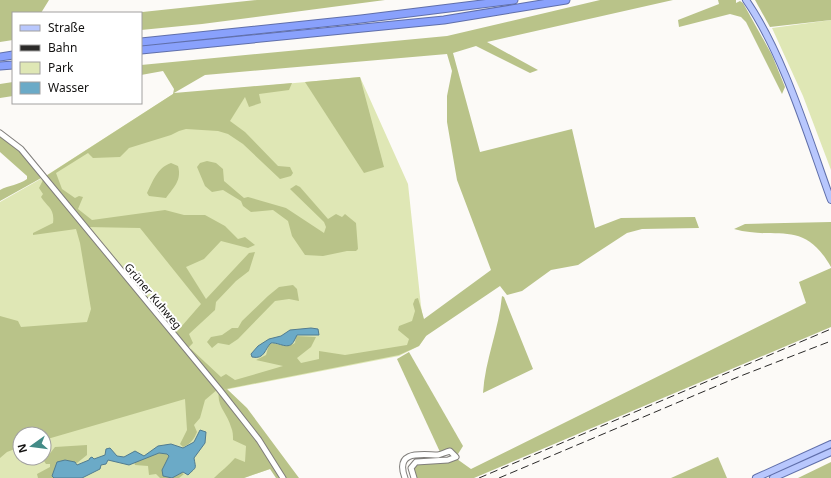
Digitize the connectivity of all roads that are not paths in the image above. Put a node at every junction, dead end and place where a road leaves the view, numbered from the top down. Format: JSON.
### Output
{"nodes":[{"id":1,"x":514,"y":0,"type":"edge"},
{"id":2,"x":566,"y":0,"type":"edge"},
{"id":3,"x":746,"y":0,"type":"edge"},
{"id":4,"x":142,"y":42,"type":"edge"},
{"id":5,"x":142,"y":50,"type":"edge"},
{"id":6,"x":12,"y":55,"type":"edge"},
{"id":7,"x":0,"y":57,"type":"edge"},
{"id":8,"x":12,"y":65,"type":"edge"},
{"id":9,"x":0,"y":66,"type":"edge"},
{"id":10,"x":0,"y":133,"type":"edge"},
{"id":11,"x":831,"y":200,"type":"edge"},
{"id":12,"x":831,"y":444,"type":"edge"},
{"id":13,"x":831,"y":452,"type":"edge"},
{"id":14,"x":283,"y":478,"type":"edge"},
{"id":15,"x":405,"y":478,"type":"edge"},
{"id":16,"x":414,"y":478,"type":"edge"},
{"id":17,"x":756,"y":478,"type":"edge"},
{"id":18,"x":773,"y":478,"type":"edge"}],
"edges":[{"from":1,"to":4,"type":"highway"},
{"from":2,"to":5,"type":"highway"},
{"from":3,"to":11,"type":"main road"},
{"from":6,"to":7,"type":"highway"},
{"from":8,"to":9,"type":"highway"},
{"from":10,"to":14,"type":"street","name":"Grüner Kuhweg"},
{"from":12,"to":17,"type":"main road"},
{"from":13,"to":18,"type":"main road"},
{"from":15,"to":16,"type":"street"}]}
